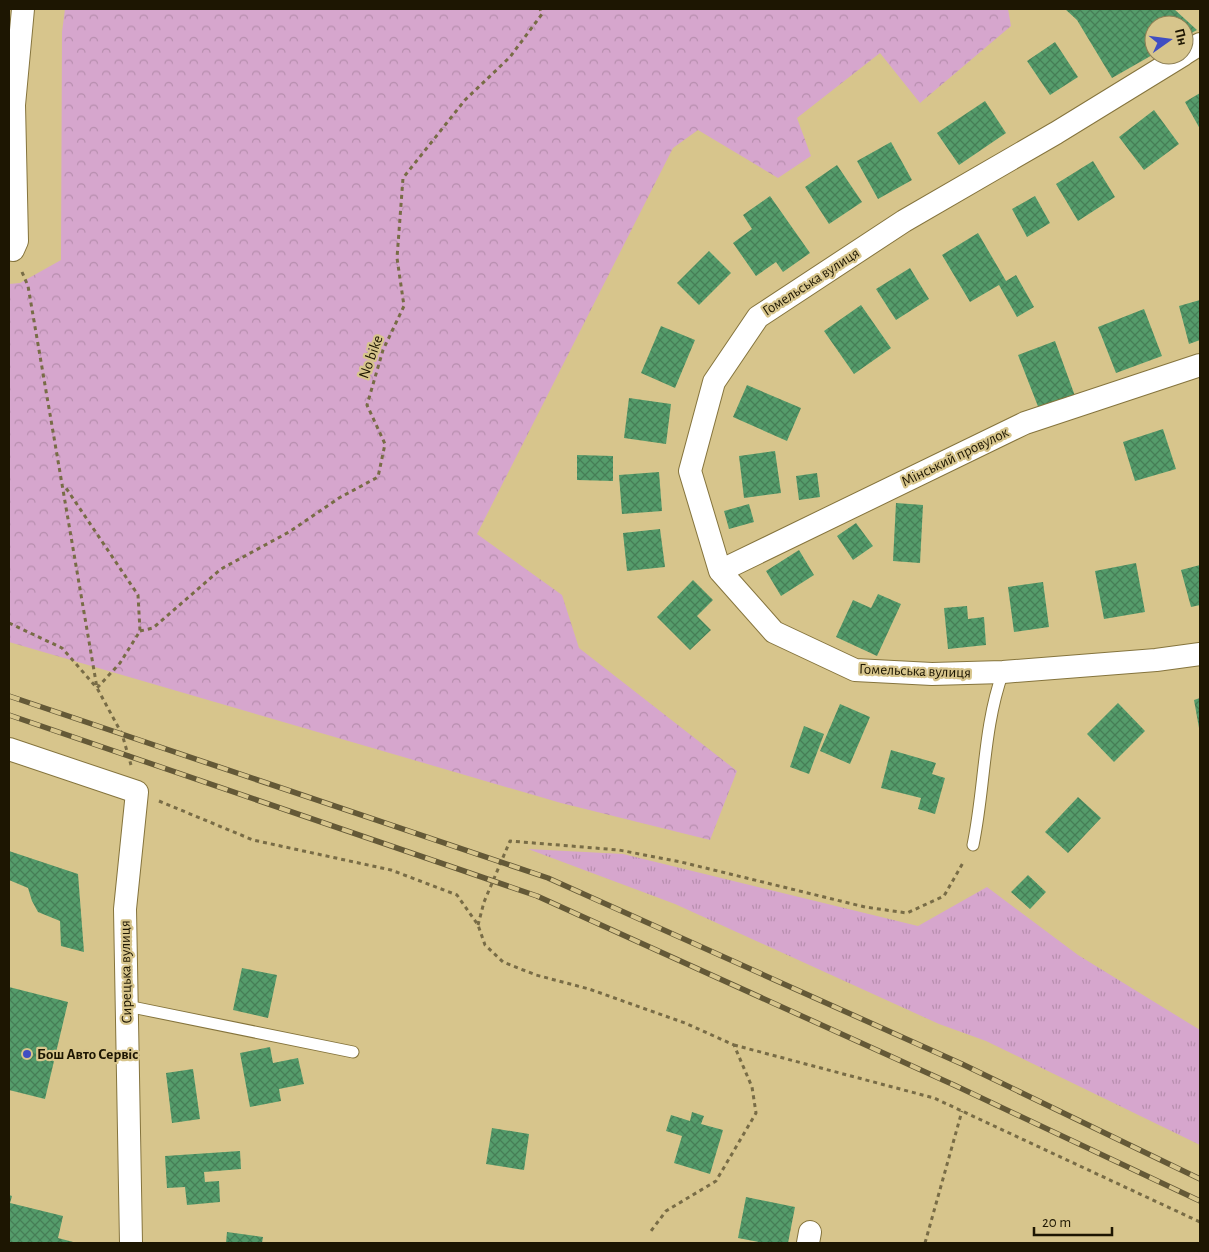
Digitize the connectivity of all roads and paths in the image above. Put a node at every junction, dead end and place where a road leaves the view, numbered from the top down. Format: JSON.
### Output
{"nodes":[{"id":1,"x":23,"y":9,"type":"edge"},
{"id":2,"x":540,"y":9,"type":"edge"},
{"id":3,"x":1167,"y":65,"type":"edge"},
{"id":4,"x":11,"y":252,"type":"edge"},
{"id":5,"x":1200,"y":365,"type":"edge"},
{"id":6,"x":63,"y":483,"type":"junction"},
{"id":7,"x":720,"y":571,"type":"junction"},
{"id":8,"x":9,"y":623,"type":"edge"},
{"id":9,"x":140,"y":631,"type":"junction"},
{"id":10,"x":1200,"y":654,"type":"edge"},
{"id":11,"x":1003,"y":672,"type":"junction"},
{"id":12,"x":96,"y":688,"type":"junction"},
{"id":13,"x":9,"y":749,"type":"edge"},
{"id":14,"x":137,"y":792,"type":"junction"},
{"id":15,"x":973,"y":845,"type":"joint"},
{"id":16,"x":478,"y":925,"type":"junction"},
{"id":17,"x":127,"y":1006,"type":"junction"},
{"id":18,"x":734,"y":1045,"type":"junction"},
{"id":19,"x":353,"y":1052,"type":"dead end"},
{"id":20,"x":962,"y":1111,"type":"junction"},
{"id":21,"x":1200,"y":1222,"type":"edge"},
{"id":22,"x":651,"y":1230,"type":"dead end"},
{"id":23,"x":131,"y":1243,"type":"edge"},
{"id":24,"x":925,"y":1243,"type":"edge"}],
"edges":[{"from":1,"to":4,"type":"street"},
{"from":2,"to":9,"type":"path","name":"No bike"},
{"from":3,"to":7,"type":"street","name":"Гомельська вулиця"},
{"from":4,"to":6,"type":"path"},
{"from":5,"to":7,"type":"street","name":"Мінський провулок"},
{"from":6,"to":9,"type":"path"},
{"from":6,"to":12,"type":"path"},
{"from":7,"to":11,"type":"street","name":"Гомельська вулиця"},
{"from":8,"to":12,"type":"path"},
{"from":9,"to":12,"type":"path"},
{"from":10,"to":11,"type":"street","name":"Гомельська вулиця"},
{"from":11,"to":15,"type":"lane"},
{"from":12,"to":14,"type":"path"},
{"from":13,"to":14,"type":"street"},
{"from":14,"to":16,"type":"path"},
{"from":14,"to":17,"type":"street","name":"Сирецька вулиця"},
{"from":15,"to":16,"type":"path"},
{"from":16,"to":18,"type":"path"},
{"from":17,"to":19,"type":"lane"},
{"from":17,"to":23,"type":"street","name":"Сирецька вулиця"},
{"from":18,"to":20,"type":"path"},
{"from":18,"to":22,"type":"path"},
{"from":20,"to":21,"type":"path"},
{"from":20,"to":24,"type":"path"}]}
